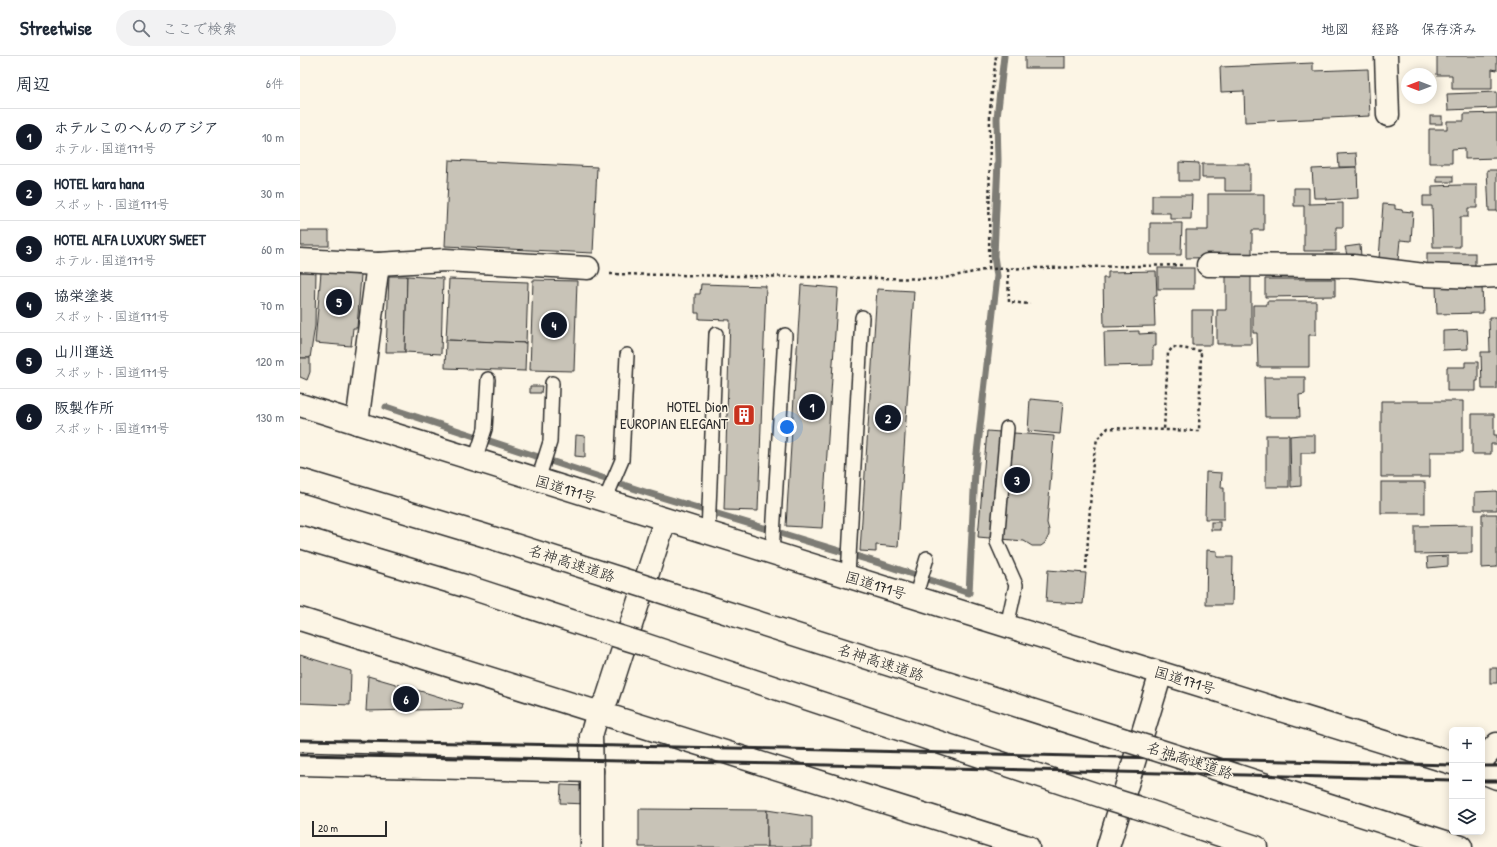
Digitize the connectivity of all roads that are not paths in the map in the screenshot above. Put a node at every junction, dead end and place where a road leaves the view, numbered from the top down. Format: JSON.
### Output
{"nodes":[{"id":1,"x":1386,"y":56,"type":"edge"},
{"id":2,"x":1388,"y":115,"type":"dead end"},
{"id":3,"x":300,"y":260,"type":"edge"},
{"id":4,"x":378,"y":264,"type":"junction"},
{"id":5,"x":1208,"y":265,"type":"road end"},
{"id":6,"x":588,"y":268,"type":"road end"},
{"id":7,"x":1497,"y":276,"type":"edge"},
{"id":8,"x":862,"y":317,"type":"dead end"},
{"id":9,"x":716,"y":334,"type":"dead end"},
{"id":10,"x":785,"y":335,"type":"dead end"},
{"id":11,"x":627,"y":354,"type":"dead end"},
{"id":12,"x":488,"y":379,"type":"dead end"},
{"id":13,"x":552,"y":383,"type":"dead end"},
{"id":14,"x":300,"y":405,"type":"edge"},
{"id":15,"x":357,"y":423,"type":"junction"},
{"id":16,"x":1007,"y":428,"type":"dead end"},
{"id":17,"x":477,"y":452,"type":"junction"},
{"id":18,"x":543,"y":465,"type":"junction"},
{"id":19,"x":300,"y":480,"type":"edge"},
{"id":20,"x":611,"y":487,"type":"junction"},
{"id":21,"x":708,"y":518,"type":"junction"},
{"id":22,"x":665,"y":520,"type":"junction"},
{"id":23,"x":300,"y":536,"type":"edge"},
{"id":24,"x":773,"y":539,"type":"junction"},
{"id":25,"x":927,"y":558,"type":"dead end"},
{"id":26,"x":849,"y":562,"type":"junction"},
{"id":27,"x":919,"y":584,"type":"junction"},
{"id":28,"x":300,"y":619,"type":"edge"},
{"id":29,"x":1007,"y":626,"type":"junction"},
{"id":30,"x":1161,"y":672,"type":"junction"},
{"id":31,"x":598,"y":712,"type":"junction"},
{"id":32,"x":1497,"y":744,"type":"edge"},
{"id":33,"x":1485,"y":757,"type":"edge"},
{"id":34,"x":1449,"y":762,"type":"edge"},
{"id":35,"x":300,"y":764,"type":"edge"},
{"id":36,"x":592,"y":771,"type":"junction"},
{"id":37,"x":1485,"y":773,"type":"edge"},
{"id":38,"x":1497,"y":778,"type":"edge"},
{"id":39,"x":592,"y":847,"type":"edge"},
{"id":40,"x":1028,"y":847,"type":"edge"},
{"id":41,"x":1108,"y":847,"type":"edge"},
{"id":42,"x":1256,"y":847,"type":"edge"},
{"id":43,"x":1461,"y":847,"type":"edge"}],
"edges":[{"from":1,"to":2,"type":"main road"},
{"from":3,"to":4,"type":"main road"},
{"from":4,"to":6,"type":"main road"},
{"from":4,"to":15,"type":"main road"},
{"from":5,"to":7,"type":"main road"},
{"from":8,"to":26,"type":"lane"},
{"from":9,"to":21,"type":"lane"},
{"from":10,"to":24,"type":"lane"},
{"from":11,"to":20,"type":"lane"},
{"from":12,"to":17,"type":"lane"},
{"from":13,"to":18,"type":"lane"},
{"from":14,"to":15,"type":"main road","name":"国道171号"},
{"from":15,"to":17,"type":"main road","name":"国道171号"},
{"from":16,"to":29,"type":"lane"},
{"from":17,"to":18,"type":"main road","name":"国道171号"},
{"from":18,"to":20,"type":"main road","name":"国道171号"},
{"from":19,"to":43,"type":"main road","name":"名神高速道路","bridge":true},
{"from":20,"to":22,"type":"main road","name":"国道171号"},
{"from":21,"to":22,"type":"main road","name":"国道171号"},
{"from":21,"to":24,"type":"main road","name":"国道171号"},
{"from":22,"to":31,"type":"main road"},
{"from":23,"to":42,"type":"main road","bridge":true},
{"from":24,"to":26,"type":"main road","name":"国道171号"},
{"from":25,"to":27,"type":"lane"},
{"from":26,"to":27,"type":"main road","name":"国道171号"},
{"from":27,"to":29,"type":"main road","name":"国道171号"},
{"from":28,"to":31,"type":"main road"},
{"from":29,"to":30,"type":"main road","name":"国道171号"},
{"from":30,"to":34,"type":"main road","name":"国道171号"},
{"from":30,"to":41,"type":"main road"},
{"from":31,"to":36,"type":"main road"},
{"from":31,"to":40,"type":"main road"},
{"from":32,"to":33,"type":"main road"},
{"from":35,"to":36,"type":"main road"},
{"from":36,"to":39,"type":"main road"},
{"from":37,"to":38,"type":"main road"}]}
